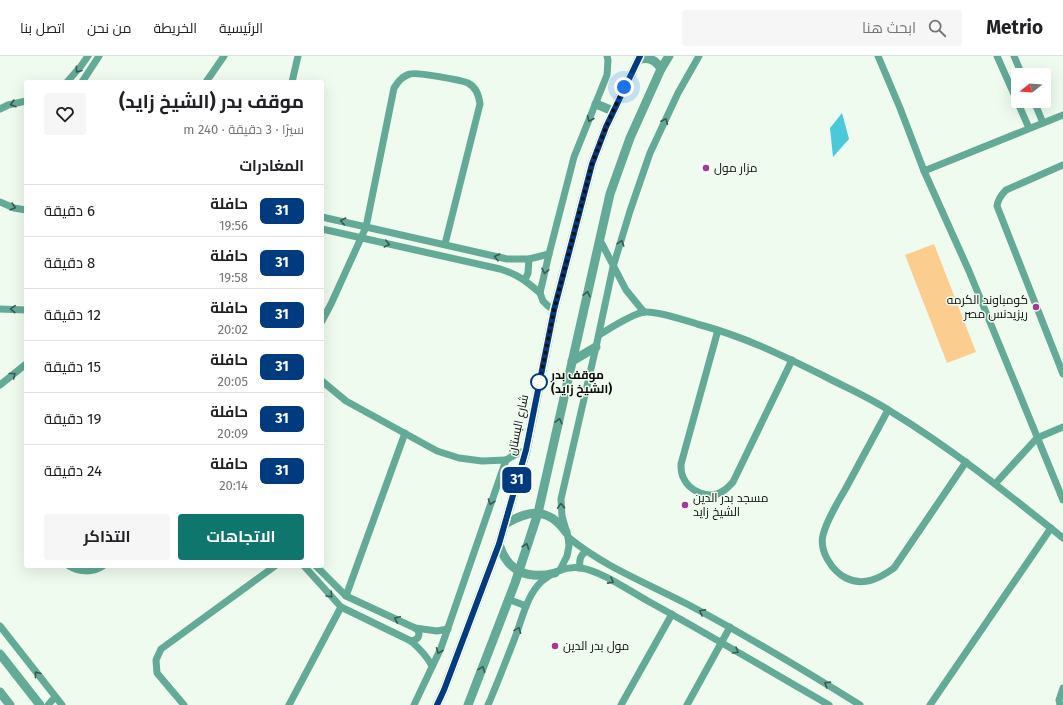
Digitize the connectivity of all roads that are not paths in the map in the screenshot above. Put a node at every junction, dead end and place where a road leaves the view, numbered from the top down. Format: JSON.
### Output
{"nodes":[{"id":1,"x":88,"y":56,"type":"edge"},
{"id":2,"x":99,"y":56,"type":"edge"},
{"id":3,"x":224,"y":56,"type":"edge"},
{"id":4,"x":298,"y":56,"type":"edge"},
{"id":5,"x":607,"y":56,"type":"edge"},
{"id":6,"x":669,"y":56,"type":"edge"},
{"id":7,"x":699,"y":56,"type":"edge"},
{"id":8,"x":878,"y":56,"type":"edge"},
{"id":9,"x":997,"y":56,"type":"edge"},
{"id":10,"x":1014,"y":56,"type":"edge"},
{"id":11,"x":639,"y":58,"type":"edge"},
{"id":12,"x":1019,"y":68,"type":"edge"},
{"id":13,"x":661,"y":69,"type":"junction"},
{"id":14,"x":69,"y":80,"type":"edge"},
{"id":15,"x":83,"y":80,"type":"edge"},
{"id":16,"x":207,"y":80,"type":"edge"},
{"id":17,"x":292,"y":80,"type":"edge"},
{"id":18,"x":24,"y":101,"type":"edge"},
{"id":19,"x":596,"y":104,"type":"junction"},
{"id":20,"x":1037,"y":108,"type":"edge"},
{"id":21,"x":0,"y":109,"type":"edge"},
{"id":22,"x":613,"y":111,"type":"junction"},
{"id":23,"x":1063,"y":115,"type":"edge"},
{"id":24,"x":1043,"y":122,"type":"junction"},
{"id":25,"x":1028,"y":128,"type":"junction"},
{"id":26,"x":1063,"y":165,"type":"edge"},
{"id":27,"x":924,"y":171,"type":"junction"},
{"id":28,"x":0,"y":202,"type":"edge"},
{"id":29,"x":24,"y":210,"type":"edge"},
{"id":30,"x":324,"y":217,"type":"edge"},
{"id":31,"x":366,"y":226,"type":"junction"},
{"id":32,"x":324,"y":229,"type":"edge"},
{"id":33,"x":361,"y":238,"type":"junction"},
{"id":34,"x":600,"y":240,"type":"junction"},
{"id":35,"x":445,"y":244,"type":"junction"},
{"id":36,"x":549,"y":254,"type":"junction"},
{"id":37,"x":529,"y":259,"type":"junction"},
{"id":38,"x":613,"y":267,"type":"junction"},
{"id":39,"x":525,"y":280,"type":"junction"},
{"id":40,"x":540,"y":293,"type":"junction"},
{"id":41,"x":0,"y":309,"type":"edge"},
{"id":42,"x":24,"y":310,"type":"edge"},
{"id":43,"x":554,"y":310,"type":"junction"},
{"id":44,"x":644,"y":312,"type":"junction"},
{"id":45,"x":324,"y":317,"type":"edge"},
{"id":46,"x":718,"y":330,"type":"junction"},
{"id":47,"x":599,"y":335,"type":"junction"},
{"id":48,"x":596,"y":347,"type":"junction"},
{"id":49,"x":792,"y":360,"type":"junction"},
{"id":50,"x":572,"y":361,"type":"junction"},
{"id":51,"x":24,"y":366,"type":"edge"},
{"id":52,"x":1063,"y":374,"type":"edge"},
{"id":53,"x":324,"y":384,"type":"edge"},
{"id":54,"x":0,"y":385,"type":"edge"},
{"id":55,"x":888,"y":410,"type":"junction"},
{"id":56,"x":1063,"y":427,"type":"edge"},
{"id":57,"x":405,"y":433,"type":"junction"},
{"id":58,"x":1037,"y":438,"type":"junction"},
{"id":59,"x":526,"y":450,"type":"junction"},
{"id":60,"x":506,"y":460,"type":"junction"},
{"id":61,"x":966,"y":462,"type":"junction"},
{"id":62,"x":995,"y":484,"type":"junction"},
{"id":63,"x":1063,"y":500,"type":"edge"},
{"id":64,"x":538,"y":513,"type":"junction"},
{"id":65,"x":505,"y":524,"type":"junction"},
{"id":66,"x":1051,"y":528,"type":"junction"},
{"id":67,"x":567,"y":534,"type":"junction"},
{"id":68,"x":1063,"y":538,"type":"edge"},
{"id":69,"x":499,"y":544,"type":"junction"},
{"id":70,"x":586,"y":551,"type":"junction"},
{"id":71,"x":74,"y":568,"type":"edge"},
{"id":72,"x":98,"y":568,"type":"edge"},
{"id":73,"x":272,"y":568,"type":"edge"},
{"id":74,"x":306,"y":568,"type":"edge"},
{"id":75,"x":318,"y":568,"type":"edge"},
{"id":76,"x":580,"y":568,"type":"junction"},
{"id":77,"x":518,"y":571,"type":"junction"},
{"id":78,"x":557,"y":572,"type":"junction"},
{"id":79,"x":346,"y":596,"type":"junction"},
{"id":80,"x":508,"y":599,"type":"junction"},
{"id":81,"x":341,"y":606,"type":"junction"},
{"id":82,"x":526,"y":606,"type":"junction"},
{"id":83,"x":672,"y":614,"type":"junction"},
{"id":84,"x":0,"y":626,"type":"edge"},
{"id":85,"x":730,"y":627,"type":"junction"},
{"id":86,"x":415,"y":628,"type":"junction"},
{"id":87,"x":448,"y":629,"type":"junction"},
{"id":88,"x":411,"y":641,"type":"junction"},
{"id":89,"x":721,"y":643,"type":"junction"},
{"id":90,"x":0,"y":654,"type":"edge"},
{"id":91,"x":432,"y":666,"type":"junction"},
{"id":92,"x":1063,"y":688,"type":"edge"},
{"id":93,"x":0,"y":692,"type":"edge"},
{"id":94,"x":55,"y":697,"type":"junction"},
{"id":95,"x":10,"y":705,"type":"edge"},
{"id":96,"x":40,"y":705,"type":"edge"},
{"id":97,"x":48,"y":705,"type":"edge"},
{"id":98,"x":62,"y":705,"type":"edge"},
{"id":99,"x":184,"y":705,"type":"edge"},
{"id":100,"x":288,"y":705,"type":"edge"},
{"id":101,"x":414,"y":705,"type":"edge"},
{"id":102,"x":437,"y":705,"type":"edge"},
{"id":103,"x":468,"y":705,"type":"edge"},
{"id":104,"x":488,"y":705,"type":"edge"},
{"id":105,"x":620,"y":705,"type":"edge"},
{"id":106,"x":687,"y":705,"type":"edge"},
{"id":107,"x":829,"y":705,"type":"edge"},
{"id":108,"x":860,"y":705,"type":"edge"},
{"id":109,"x":930,"y":705,"type":"edge"},
{"id":110,"x":1060,"y":705,"type":"edge"}],
"edges":[{"from":1,"to":14,"type":"street","one_way":true},
{"from":2,"to":15,"type":"street"},
{"from":3,"to":16,"type":"street"},
{"from":4,"to":17,"type":"street"},
{"from":5,"to":19,"type":"street"},
{"from":6,"to":13,"type":"street"},
{"from":38,"to":7,"type":"street","one_way":true},
{"from":8,"to":27,"type":"street"},
{"from":9,"to":25,"type":"street"},
{"from":10,"to":12,"type":"street"},
{"from":11,"to":13,"type":"street"},
{"from":11,"to":22,"type":"street","name":"شارع البستان"},
{"from":13,"to":34,"type":"street"},
{"from":18,"to":21,"type":"street","one_way":true},
{"from":19,"to":22,"type":"street"},
{"from":19,"to":36,"type":"street","one_way":true},
{"from":20,"to":24,"type":"street"},
{"from":22,"to":43,"type":"street","name":"شارع البستان"},
{"from":23,"to":24,"type":"street"},
{"from":24,"to":25,"type":"street"},
{"from":25,"to":27,"type":"street"},
{"from":26,"to":52,"type":"street"},
{"from":27,"to":58,"type":"street"},
{"from":28,"to":29,"type":"street","one_way":true},
{"from":31,"to":30,"type":"street","one_way":true},
{"from":31,"to":33,"type":"street"},
{"from":31,"to":35,"type":"street"},
{"from":31,"to":35,"type":"street"},
{"from":32,"to":33,"type":"street"},
{"from":33,"to":39,"type":"street","one_way":true},
{"from":33,"to":45,"type":"street"},
{"from":34,"to":38,"type":"street"},
{"from":50,"to":34,"type":"street","one_way":true},
{"from":37,"to":35,"type":"street","one_way":true},
{"from":36,"to":37,"type":"street"},
{"from":36,"to":40,"type":"street","one_way":true},
{"from":37,"to":39,"type":"street"},
{"from":38,"to":44,"type":"street"},
{"from":38,"to":47,"type":"street"},
{"from":39,"to":40,"type":"street"},
{"from":40,"to":43,"type":"street"},
{"from":42,"to":41,"type":"street","one_way":true},
{"from":43,"to":59,"type":"street","name":"شارع البستان"},
{"from":44,"to":46,"type":"street"},
{"from":44,"to":47,"type":"street"},
{"from":46,"to":49,"type":"street"},
{"from":46,"to":49,"type":"street"},
{"from":47,"to":48,"type":"street"},
{"from":48,"to":50,"type":"street"},
{"from":67,"to":48,"type":"street","one_way":true},
{"from":49,"to":55,"type":"street"},
{"from":64,"to":50,"type":"street","one_way":true},
{"from":54,"to":51,"type":"street","one_way":true},
{"from":53,"to":57,"type":"street"},
{"from":55,"to":61,"type":"street"},
{"from":55,"to":61,"type":"street"},
{"from":56,"to":58,"type":"street"},
{"from":57,"to":60,"type":"street"},
{"from":57,"to":79,"type":"street"},
{"from":58,"to":62,"type":"street"},
{"from":58,"to":63,"type":"street"},
{"from":59,"to":60,"type":"street"},
{"from":59,"to":65,"type":"street","name":"شارع البستان"},
{"from":60,"to":87,"type":"street","one_way":true},
{"from":61,"to":62,"type":"street"},
{"from":62,"to":66,"type":"street"},
{"from":64,"to":65,"type":"street"},
{"from":64,"to":67,"type":"street"},
{"from":77,"to":64,"type":"street","one_way":true},
{"from":65,"to":69,"type":"street","name":"شارع البستان"},
{"from":66,"to":68,"type":"street"},
{"from":66,"to":109,"type":"street"},
{"from":67,"to":70,"type":"street"},
{"from":67,"to":78,"type":"street"},
{"from":69,"to":77,"type":"street"},
{"from":69,"to":102,"type":"street","name":"شارع البستان"},
{"from":70,"to":76,"type":"street"},
{"from":85,"to":70,"type":"street","one_way":true},
{"from":71,"to":72,"type":"street"},
{"from":73,"to":99,"type":"street"},
{"from":74,"to":81,"type":"street","one_way":true},
{"from":75,"to":79,"type":"street"},
{"from":76,"to":78,"type":"street"},
{"from":76,"to":83,"type":"street","one_way":true},
{"from":77,"to":78,"type":"street"},
{"from":77,"to":80,"type":"street"},
{"from":78,"to":82,"type":"street"},
{"from":86,"to":79,"type":"street","one_way":true},
{"from":80,"to":82,"type":"street"},
{"from":103,"to":80,"type":"street","one_way":true},
{"from":81,"to":88,"type":"street"},
{"from":81,"to":100,"type":"street"},
{"from":104,"to":82,"type":"street","one_way":true},
{"from":83,"to":89,"type":"street"},
{"from":83,"to":105,"type":"street"},
{"from":94,"to":84,"type":"street","one_way":true},
{"from":85,"to":89,"type":"street"},
{"from":108,"to":85,"type":"street","one_way":true},
{"from":86,"to":87,"type":"street"},
{"from":86,"to":88,"type":"street"},
{"from":87,"to":91,"type":"street","one_way":true},
{"from":88,"to":91,"type":"street"},
{"from":89,"to":106,"type":"street"},
{"from":89,"to":107,"type":"street","one_way":true},
{"from":90,"to":96,"type":"street"},
{"from":91,"to":101,"type":"street"},
{"from":92,"to":110,"type":"street"},
{"from":93,"to":95,"type":"street"},
{"from":94,"to":97,"type":"street"},
{"from":94,"to":98,"type":"street"}]}
